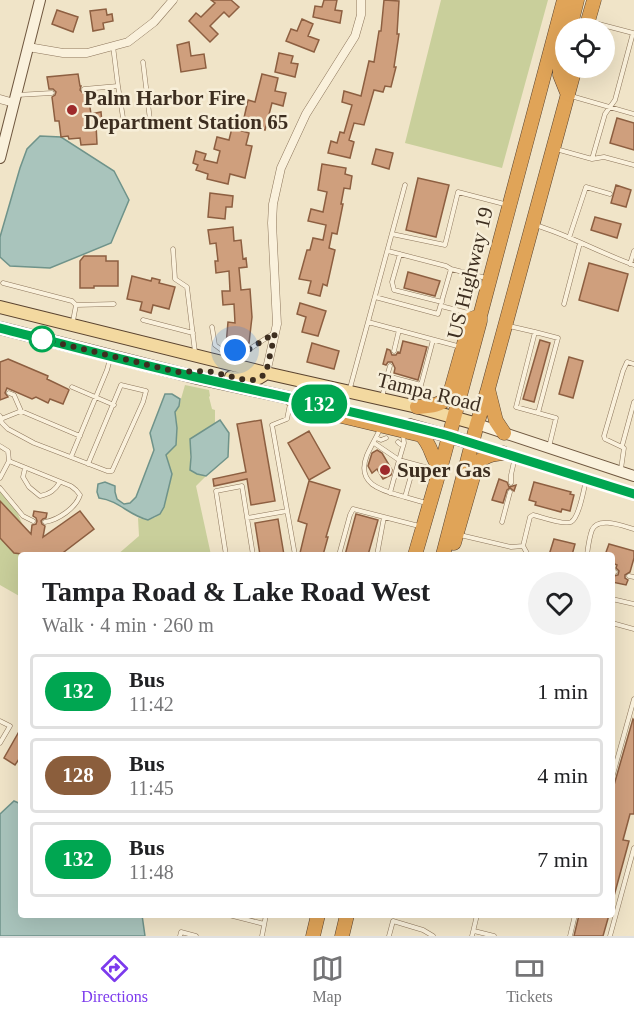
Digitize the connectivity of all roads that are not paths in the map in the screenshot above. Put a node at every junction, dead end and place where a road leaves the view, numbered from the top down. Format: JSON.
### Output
{"nodes":[{"id":1,"x":40,"y":0,"type":"edge"},
{"id":2,"x":173,"y":0,"type":"edge"},
{"id":3,"x":362,"y":0,"type":"edge"},
{"id":4,"x":564,"y":0,"type":"edge"},
{"id":5,"x":576,"y":0,"type":"edge"},
{"id":6,"x":594,"y":0,"type":"edge"},
{"id":7,"x":572,"y":18,"type":"edge"},
{"id":8,"x":589,"y":18,"type":"edge"},
{"id":9,"x":615,"y":30,"type":"edge"},
{"id":10,"x":633,"y":33,"type":"edge"},
{"id":11,"x":28,"y":46,"type":"junction"},
{"id":12,"x":113,"y":46,"type":"junction"},
{"id":13,"x":143,"y":62,"type":"dead end"},
{"id":14,"x":561,"y":78,"type":"edge"},
{"id":15,"x":572,"y":78,"type":"edge"},
{"id":16,"x":118,"y":86,"type":"junction"},
{"id":17,"x":84,"y":89,"type":"dead end"},
{"id":18,"x":52,"y":93,"type":"dead end"},
{"id":19,"x":568,"y":94,"type":"junction"},
{"id":20,"x":0,"y":99,"type":"edge"},
{"id":21,"x":15,"y":99,"type":"junction"},
{"id":22,"x":610,"y":107,"type":"junction"},
{"id":23,"x":634,"y":114,"type":"edge"},
{"id":24,"x":553,"y":148,"type":"junction"},
{"id":25,"x":0,"y":158,"type":"edge"},
{"id":26,"x":592,"y":159,"type":"junction"},
{"id":27,"x":634,"y":165,"type":"edge"},
{"id":28,"x":405,"y":185,"type":"dead end"},
{"id":29,"x":610,"y":194,"type":"dead end"},
{"id":30,"x":508,"y":206,"type":"junction"},
{"id":31,"x":533,"y":225,"type":"junction"},
{"id":32,"x":392,"y":234,"type":"junction"},
{"id":33,"x":569,"y":238,"type":"junction"},
{"id":34,"x":580,"y":243,"type":"junction"},
{"id":35,"x":173,"y":249,"type":"dead end"},
{"id":36,"x":388,"y":251,"type":"junction"},
{"id":37,"x":634,"y":251,"type":"edge"},
{"id":38,"x":400,"y":254,"type":"junction"},
{"id":39,"x":632,"y":265,"type":"edge"},
{"id":40,"x":451,"y":269,"type":"junction"},
{"id":41,"x":490,"y":279,"type":"junction"},
{"id":42,"x":3,"y":283,"type":"dead end"},
{"id":43,"x":375,"y":297,"type":"junction"},
{"id":44,"x":114,"y":304,"type":"dead end"},
{"id":45,"x":441,"y":304,"type":"junction"},
{"id":46,"x":564,"y":304,"type":"dead end"},
{"id":47,"x":76,"y":305,"type":"junction"},
{"id":48,"x":0,"y":307,"type":"edge"},
{"id":49,"x":480,"y":316,"type":"junction"},
{"id":50,"x":143,"y":320,"type":"dead end"},
{"id":51,"x":368,"y":322,"type":"junction"},
{"id":52,"x":72,"y":325,"type":"junction"},
{"id":53,"x":506,"y":325,"type":"junction"},
{"id":54,"x":212,"y":327,"type":"dead end"},
{"id":55,"x":0,"y":328,"type":"edge"},
{"id":56,"x":399,"y":330,"type":"junction"},
{"id":57,"x":535,"y":332,"type":"junction"},
{"id":58,"x":193,"y":333,"type":"junction"},
{"id":59,"x":275,"y":333,"type":"junction"},
{"id":60,"x":433,"y":340,"type":"junction"},
{"id":61,"x":463,"y":348,"type":"junction"},
{"id":62,"x":394,"y":351,"type":"dead end"},
{"id":63,"x":110,"y":356,"type":"junction"},
{"id":64,"x":196,"y":356,"type":"junction"},
{"id":65,"x":634,"y":364,"type":"edge"},
{"id":66,"x":390,"y":366,"type":"dead end"},
{"id":67,"x":177,"y":372,"type":"junction"},
{"id":68,"x":266,"y":373,"type":"junction"},
{"id":69,"x":387,"y":376,"type":"junction"},
{"id":70,"x":72,"y":387,"type":"dead end"},
{"id":71,"x":488,"y":389,"type":"junction"},
{"id":72,"x":349,"y":392,"type":"junction"},
{"id":73,"x":9,"y":393,"type":"dead end"},
{"id":74,"x":96,"y":398,"type":"junction"},
{"id":75,"x":381,"y":398,"type":"junction"},
{"id":76,"x":291,"y":399,"type":"junction"},
{"id":77,"x":634,"y":402,"type":"edge"},
{"id":78,"x":114,"y":405,"type":"junction"},
{"id":79,"x":417,"y":407,"type":"junction"},
{"id":80,"x":21,"y":411,"type":"junction"},
{"id":81,"x":538,"y":413,"type":"junction"},
{"id":82,"x":454,"y":417,"type":"junction"},
{"id":83,"x":0,"y":418,"type":"edge"},
{"id":84,"x":477,"y":424,"type":"junction"},
{"id":85,"x":504,"y":433,"type":"junction"},
{"id":86,"x":80,"y":436,"type":"junction"},
{"id":87,"x":449,"y":436,"type":"junction"},
{"id":88,"x":380,"y":438,"type":"junction"},
{"id":89,"x":400,"y":442,"type":"junction"},
{"id":90,"x":472,"y":443,"type":"junction"},
{"id":91,"x":0,"y":446,"type":"edge"},
{"id":92,"x":622,"y":446,"type":"junction"},
{"id":93,"x":549,"y":448,"type":"junction"},
{"id":94,"x":509,"y":455,"type":"junction"},
{"id":95,"x":71,"y":457,"type":"junction"},
{"id":96,"x":399,"y":460,"type":"junction"},
{"id":97,"x":9,"y":461,"type":"junction"},
{"id":98,"x":88,"y":464,"type":"junction"},
{"id":99,"x":414,"y":465,"type":"junction"},
{"id":100,"x":25,"y":467,"type":"junction"},
{"id":101,"x":440,"y":470,"type":"junction"},
{"id":102,"x":620,"y":471,"type":"junction"},
{"id":103,"x":634,"y":476,"type":"edge"},
{"id":104,"x":0,"y":478,"type":"edge"},
{"id":105,"x":586,"y":480,"type":"junction"},
{"id":106,"x":60,"y":482,"type":"junction"},
{"id":107,"x":511,"y":483,"type":"dead end"},
{"id":108,"x":0,"y":488,"type":"edge"},
{"id":109,"x":510,"y":492,"type":"dead end"},
{"id":110,"x":390,"y":493,"type":"junction"},
{"id":111,"x":634,"y":494,"type":"edge"},
{"id":112,"x":405,"y":497,"type":"junction"},
{"id":113,"x":429,"y":504,"type":"junction"},
{"id":114,"x":287,"y":511,"type":"junction"},
{"id":115,"x":384,"y":517,"type":"junction"},
{"id":116,"x":247,"y":518,"type":"junction"},
{"id":117,"x":33,"y":521,"type":"dead end"},
{"id":118,"x":45,"y":522,"type":"dead end"},
{"id":119,"x":502,"y":522,"type":"dead end"},
{"id":120,"x":423,"y":527,"type":"junction"},
{"id":121,"x":634,"y":529,"type":"edge"},
{"id":122,"x":457,"y":535,"type":"junction"},
{"id":123,"x":524,"y":546,"type":"junction"},
{"id":124,"x":226,"y":552,"type":"edge"},
{"id":125,"x":253,"y":552,"type":"edge"},
{"id":126,"x":294,"y":552,"type":"edge"},
{"id":127,"x":340,"y":552,"type":"edge"},
{"id":128,"x":378,"y":552,"type":"edge"},
{"id":129,"x":416,"y":552,"type":"edge"},
{"id":130,"x":444,"y":552,"type":"edge"},
{"id":131,"x":449,"y":552,"type":"edge"},
{"id":132,"x":527,"y":552,"type":"edge"},
{"id":133,"x":588,"y":552,"type":"edge"},
{"id":134,"x":615,"y":600,"type":"edge"},
{"id":135,"x":634,"y":604,"type":"edge"},
{"id":136,"x":615,"y":624,"type":"edge"},
{"id":137,"x":634,"y":629,"type":"edge"},
{"id":138,"x":634,"y":699,"type":"edge"},
{"id":139,"x":0,"y":721,"type":"edge"},
{"id":140,"x":0,"y":743,"type":"edge"},
{"id":141,"x":615,"y":767,"type":"edge"},
{"id":142,"x":634,"y":848,"type":"edge"},
{"id":143,"x":243,"y":918,"type":"edge"},
{"id":144,"x":265,"y":918,"type":"edge"},
{"id":145,"x":317,"y":918,"type":"edge"},
{"id":146,"x":346,"y":918,"type":"edge"},
{"id":147,"x":476,"y":918,"type":"edge"},
{"id":148,"x":574,"y":918,"type":"edge"},
{"id":149,"x":615,"y":918,"type":"edge"},
{"id":150,"x":615,"y":918,"type":"edge"},
{"id":151,"x":264,"y":924,"type":"junction"},
{"id":152,"x":473,"y":933,"type":"edge"},
{"id":153,"x":180,"y":936,"type":"edge"},
{"id":154,"x":196,"y":936,"type":"edge"},
{"id":155,"x":262,"y":936,"type":"edge"},
{"id":156,"x":313,"y":936,"type":"edge"},
{"id":157,"x":342,"y":936,"type":"edge"},
{"id":158,"x":389,"y":936,"type":"edge"},
{"id":159,"x":433,"y":936,"type":"edge"},
{"id":160,"x":494,"y":936,"type":"edge"},
{"id":161,"x":570,"y":936,"type":"edge"},
{"id":162,"x":610,"y":936,"type":"edge"}],
"edges":[{"from":1,"to":11,"type":"main road"},
{"from":2,"to":12,"type":"street"},
{"from":3,"to":59,"type":"street"},
{"from":4,"to":30,"type":"highway","name":"US Highway 19"},
{"from":5,"to":7,"type":"highway"},
{"from":6,"to":8,"type":"highway"},
{"from":9,"to":10,"type":"lane"},
{"from":10,"to":22,"type":"lane"},
{"from":11,"to":12,"type":"street"},
{"from":11,"to":21,"type":"main road"},
{"from":12,"to":16,"type":"lane"},
{"from":13,"to":16,"type":"lane"},
{"from":14,"to":19,"type":"highway"},
{"from":15,"to":19,"type":"highway"},
{"from":16,"to":17,"type":"lane"},
{"from":18,"to":21,"type":"lane"},
{"from":19,"to":22,"type":"lane"},
{"from":19,"to":24,"type":"highway"},
{"from":20,"to":21,"type":"street"},
{"from":21,"to":25,"type":"main road"},
{"from":22,"to":23,"type":"lane"},
{"from":22,"to":26,"type":"lane"},
{"from":24,"to":26,"type":"lane"},
{"from":24,"to":31,"type":"highway"},
{"from":26,"to":27,"type":"lane"},
{"from":28,"to":32,"type":"lane"},
{"from":29,"to":33,"type":"lane"},
{"from":30,"to":32,"type":"lane"},
{"from":30,"to":41,"type":"highway","name":"US Highway 19"},
{"from":31,"to":33,"type":"lane"},
{"from":31,"to":53,"type":"highway"},
{"from":32,"to":36,"type":"lane"},
{"from":33,"to":34,"type":"lane"},
{"from":34,"to":39,"type":"lane"},
{"from":34,"to":46,"type":"lane"},
{"from":35,"to":58,"type":"lane"},
{"from":36,"to":38,"type":"lane"},
{"from":36,"to":43,"type":"lane"},
{"from":37,"to":39,"type":"lane"},
{"from":38,"to":40,"type":"lane"},
{"from":38,"to":45,"type":"lane"},
{"from":40,"to":41,"type":"lane"},
{"from":40,"to":45,"type":"lane"},
{"from":41,"to":49,"type":"highway","name":"US Highway 19"},
{"from":42,"to":47,"type":"lane"},
{"from":43,"to":45,"type":"lane"},
{"from":43,"to":51,"type":"lane"},
{"from":44,"to":47,"type":"lane"},
{"from":45,"to":49,"type":"lane"},
{"from":47,"to":52,"type":"lane"},
{"from":48,"to":52,"type":"main road","name":"Tampa Road"},
{"from":49,"to":61,"type":"highway"},
{"from":49,"to":82,"type":"highway","name":"US Highway 19"},
{"from":50,"to":58,"type":"lane"},
{"from":51,"to":56,"type":"lane"},
{"from":51,"to":72,"type":"lane"},
{"from":52,"to":64,"type":"main road","name":"Tampa Road"},
{"from":53,"to":57,"type":"lane"},
{"from":53,"to":71,"type":"highway"},
{"from":54,"to":59,"type":"lane"},
{"from":55,"to":63,"type":"main road","name":"Tampa Road"},
{"from":56,"to":60,"type":"lane"},
{"from":56,"to":62,"type":"lane"},
{"from":57,"to":81,"type":"lane"},
{"from":57,"to":81,"type":"lane"},
{"from":58,"to":64,"type":"lane"},
{"from":59,"to":68,"type":"street"},
{"from":60,"to":61,"type":"lane"},
{"from":60,"to":69,"type":"lane"},
{"from":61,"to":79,"type":"highway"},
{"from":63,"to":67,"type":"main road","name":"Tampa Road"},
{"from":63,"to":74,"type":"lane"},
{"from":64,"to":68,"type":"main road","name":"Tampa Road"},
{"from":65,"to":92,"type":"lane"},
{"from":66,"to":69,"type":"lane"},
{"from":67,"to":68,"type":"main road"},
{"from":67,"to":76,"type":"main road","name":"Tampa Road"},
{"from":68,"to":72,"type":"main road","name":"Tampa Road"},
{"from":69,"to":75,"type":"lane"},
{"from":70,"to":74,"type":"lane"},
{"from":71,"to":84,"type":"highway"},
{"from":71,"to":85,"type":"highway"},
{"from":72,"to":75,"type":"main road","name":"Tampa Road"},
{"from":73,"to":80,"type":"lane"},
{"from":74,"to":78,"type":"lane"},
{"from":74,"to":86,"type":"lane"},
{"from":75,"to":79,"type":"main road","name":"Tampa Road"},
{"from":76,"to":87,"type":"main road","name":"Tampa Road"},
{"from":76,"to":88,"type":"highway"},
{"from":76,"to":114,"type":"lane"},
{"from":77,"to":92,"type":"lane"},
{"from":78,"to":98,"type":"lane"},
{"from":78,"to":98,"type":"lane"},
{"from":79,"to":82,"type":"main road","name":"Tampa Road"},
{"from":80,"to":83,"type":"lane"},
{"from":80,"to":86,"type":"lane"},
{"from":81,"to":93,"type":"lane"},
{"from":82,"to":84,"type":"main road","name":"Tampa Road"},
{"from":82,"to":87,"type":"highway","name":"US Highway 19"},
{"from":83,"to":95,"type":"lane"},
{"from":84,"to":85,"type":"main road","name":"Tampa Road"},
{"from":84,"to":90,"type":"highway"},
{"from":85,"to":93,"type":"main road","name":"Tampa Road"},
{"from":86,"to":95,"type":"lane"},
{"from":87,"to":90,"type":"main road","name":"Tampa Road"},
{"from":87,"to":101,"type":"highway","name":"US Highway 19"},
{"from":88,"to":89,"type":"highway"},
{"from":88,"to":96,"type":"lane"},
{"from":88,"to":110,"type":"lane"},
{"from":89,"to":96,"type":"lane"},
{"from":89,"to":101,"type":"highway"},
{"from":90,"to":94,"type":"main road","name":"Tampa Road"},
{"from":90,"to":130,"type":"highway"},
{"from":91,"to":97,"type":"lane"},
{"from":92,"to":102,"type":"lane"},
{"from":93,"to":102,"type":"main road","name":"Tampa Road"},
{"from":94,"to":105,"type":"main road","name":"Tampa Road"},
{"from":94,"to":107,"type":"lane"},
{"from":94,"to":122,"type":"highway"},
{"from":95,"to":98,"type":"lane"},
{"from":96,"to":99,"type":"lane"},
{"from":96,"to":110,"type":"lane"},
{"from":97,"to":100,"type":"lane"},
{"from":97,"to":104,"type":"lane"},
{"from":99,"to":101,"type":"lane"},
{"from":99,"to":112,"type":"lane"},
{"from":100,"to":106,"type":"lane"},
{"from":100,"to":106,"type":"lane"},
{"from":101,"to":113,"type":"highway","name":"US Highway 19"},
{"from":102,"to":103,"type":"main road","name":"Tampa Road"},
{"from":105,"to":111,"type":"main road","name":"Tampa Road"},
{"from":105,"to":123,"type":"lane"},
{"from":106,"to":118,"type":"lane"},
{"from":108,"to":117,"type":"lane"},
{"from":109,"to":119,"type":"lane"},
{"from":110,"to":112,"type":"lane"},
{"from":112,"to":113,"type":"lane"},
{"from":113,"to":120,"type":"highway","name":"US Highway 19"},
{"from":114,"to":116,"type":"lane"},
{"from":114,"to":126,"type":"lane"},
{"from":115,"to":120,"type":"lane"},
{"from":115,"to":127,"type":"lane"},
{"from":115,"to":128,"type":"lane"},
{"from":116,"to":124,"type":"lane"},
{"from":116,"to":125,"type":"lane"},
{"from":120,"to":129,"type":"highway","name":"US Highway 19"},
{"from":121,"to":133,"type":"lane"},
{"from":122,"to":123,"type":"lane"},
{"from":122,"to":131,"type":"highway"},
{"from":123,"to":132,"type":"lane"},
{"from":134,"to":135,"type":"lane"},
{"from":136,"to":137,"type":"lane"},
{"from":138,"to":141,"type":"lane"},
{"from":139,"to":140,"type":"lane"},
{"from":142,"to":150,"type":"lane"},
{"from":143,"to":151,"type":"lane"},
{"from":144,"to":151,"type":"lane"},
{"from":145,"to":156,"type":"highway"},
{"from":146,"to":157,"type":"highway"},
{"from":147,"to":152,"type":"lane"},
{"from":148,"to":161,"type":"lane"},
{"from":149,"to":162,"type":"lane"},
{"from":151,"to":155,"type":"lane"},
{"from":152,"to":160,"type":"lane"},
{"from":153,"to":154,"type":"lane"},
{"from":158,"to":159,"type":"lane"}]}
